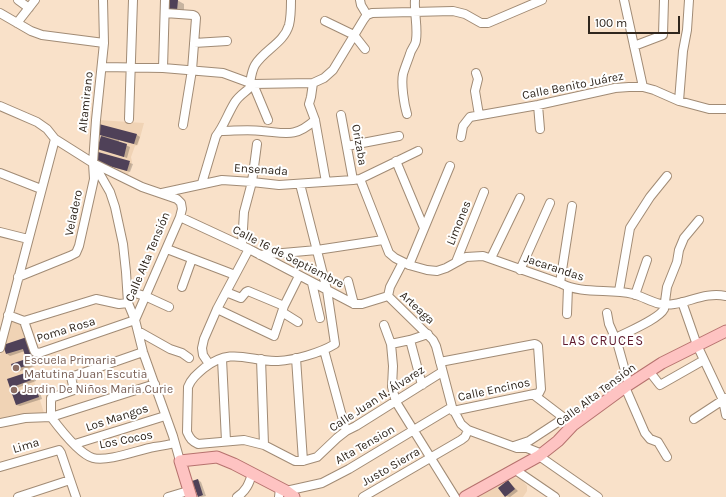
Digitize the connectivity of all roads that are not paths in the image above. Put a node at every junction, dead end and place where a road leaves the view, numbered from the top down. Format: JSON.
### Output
{"nodes":[{"id":1,"x":18,"y":0,"type":"edge"},
{"id":2,"x":35,"y":0,"type":"edge"},
{"id":3,"x":103,"y":0,"type":"edge"},
{"id":4,"x":134,"y":0,"type":"edge"},
{"id":5,"x":165,"y":0,"type":"edge"},
{"id":6,"x":291,"y":0,"type":"edge"},
{"id":7,"x":360,"y":0,"type":"edge"},
{"id":8,"x":415,"y":0,"type":"edge"},
{"id":9,"x":542,"y":0,"type":"edge"},
{"id":10,"x":624,"y":0,"type":"edge"},
{"id":11,"x":664,"y":0,"type":"edge"},
{"id":12,"x":689,"y":0,"type":"edge"},
{"id":13,"x":29,"y":8,"type":"junction"},
{"id":14,"x":414,"y":11,"type":"junction"},
{"id":15,"x":0,"y":13,"type":"edge"},
{"id":16,"x":165,"y":13,"type":"junction"},
{"id":17,"x":367,"y":15,"type":"junction"},
{"id":18,"x":325,"y":21,"type":"dead end"},
{"id":19,"x":17,"y":23,"type":"junction"},
{"id":20,"x":354,"y":35,"type":"junction"},
{"id":21,"x":227,"y":41,"type":"dead end"},
{"id":22,"x":104,"y":43,"type":"junction"},
{"id":23,"x":194,"y":44,"type":"junction"},
{"id":24,"x":634,"y":46,"type":"junction"},
{"id":25,"x":365,"y":49,"type":"dead end"},
{"id":26,"x":102,"y":67,"type":"junction"},
{"id":27,"x":132,"y":68,"type":"junction"},
{"id":28,"x":163,"y":68,"type":"junction"},
{"id":29,"x":192,"y":70,"type":"junction"},
{"id":30,"x":476,"y":73,"type":"dead end"},
{"id":31,"x":313,"y":82,"type":"junction"},
{"id":32,"x":252,"y":83,"type":"junction"},
{"id":33,"x":643,"y":87,"type":"junction"},
{"id":34,"x":679,"y":101,"type":"junction"},
{"id":35,"x":538,"y":105,"type":"junction"},
{"id":36,"x":0,"y":106,"type":"edge"},
{"id":37,"x":726,"y":109,"type":"edge"},
{"id":38,"x":407,"y":114,"type":"dead end"},
{"id":39,"x":341,"y":115,"type":"dead end"},
{"id":40,"x":478,"y":115,"type":"junction"},
{"id":41,"x":129,"y":120,"type":"dead end"},
{"id":42,"x":268,"y":120,"type":"dead end"},
{"id":43,"x":315,"y":120,"type":"junction"},
{"id":44,"x":183,"y":125,"type":"dead end"},
{"id":45,"x":540,"y":129,"type":"dead end"},
{"id":46,"x":221,"y":131,"type":"junction"},
{"id":47,"x":399,"y":136,"type":"dead end"},
{"id":48,"x":461,"y":137,"type":"dead end"},
{"id":49,"x":55,"y":139,"type":"junction"},
{"id":50,"x":257,"y":144,"type":"dead end"},
{"id":51,"x":347,"y":146,"type":"junction"},
{"id":52,"x":418,"y":152,"type":"dead end"},
{"id":53,"x":396,"y":161,"type":"junction"},
{"id":54,"x":93,"y":163,"type":"junction"},
{"id":55,"x":450,"y":166,"type":"dead end"},
{"id":56,"x":0,"y":173,"type":"edge"},
{"id":57,"x":667,"y":176,"type":"dead end"},
{"id":58,"x":356,"y":180,"type":"junction"},
{"id":59,"x":252,"y":182,"type":"junction"},
{"id":60,"x":326,"y":182,"type":"junction"},
{"id":61,"x":202,"y":183,"type":"junction"},
{"id":62,"x":300,"y":184,"type":"junction"},
{"id":63,"x":42,"y":189,"type":"junction"},
{"id":64,"x":484,"y":192,"type":"dead end"},
{"id":65,"x":162,"y":193,"type":"junction"},
{"id":66,"x":520,"y":198,"type":"dead end"},
{"id":67,"x":550,"y":203,"type":"dead end"},
{"id":68,"x":572,"y":206,"type":"dead end"},
{"id":69,"x":180,"y":217,"type":"junction"},
{"id":70,"x":699,"y":220,"type":"dead end"},
{"id":71,"x":424,"y":228,"type":"junction"},
{"id":72,"x":0,"y":232,"type":"edge"},
{"id":73,"x":28,"y":239,"type":"junction"},
{"id":74,"x":383,"y":240,"type":"junction"},
{"id":75,"x":245,"y":247,"type":"junction"},
{"id":76,"x":167,"y":248,"type":"junction"},
{"id":77,"x":317,"y":250,"type":"junction"},
{"id":78,"x":260,"y":255,"type":"junction"},
{"id":79,"x":491,"y":258,"type":"junction"},
{"id":80,"x":192,"y":259,"type":"junction"},
{"id":81,"x":647,"y":260,"type":"dead end"},
{"id":82,"x":456,"y":262,"type":"junction"},
{"id":83,"x":406,"y":264,"type":"junction"},
{"id":84,"x":520,"y":270,"type":"junction"},
{"id":85,"x":235,"y":276,"type":"junction"},
{"id":86,"x":299,"y":276,"type":"junction"},
{"id":87,"x":18,"y":277,"type":"junction"},
{"id":88,"x":348,"y":281,"type":"dead end"},
{"id":89,"x":312,"y":283,"type":"junction"},
{"id":90,"x":560,"y":283,"type":"junction"},
{"id":91,"x":182,"y":287,"type":"dead end"},
{"id":92,"x":568,"y":287,"type":"junction"},
{"id":93,"x":327,"y":290,"type":"junction"},
{"id":94,"x":128,"y":291,"type":"junction"},
{"id":95,"x":619,"y":291,"type":"junction"},
{"id":96,"x":226,"y":292,"type":"junction"},
{"id":97,"x":635,"y":295,"type":"junction"},
{"id":98,"x":145,"y":296,"type":"junction"},
{"id":99,"x":388,"y":296,"type":"junction"},
{"id":100,"x":726,"y":296,"type":"edge"},
{"id":101,"x":682,"y":302,"type":"junction"},
{"id":102,"x":128,"y":303,"type":"junction"},
{"id":103,"x":354,"y":304,"type":"junction"},
{"id":104,"x":664,"y":304,"type":"junction"},
{"id":105,"x":169,"y":307,"type":"dead end"},
{"id":106,"x":217,"y":309,"type":"junction"},
{"id":107,"x":283,"y":309,"type":"junction"},
{"id":108,"x":606,"y":313,"type":"dead end"},
{"id":109,"x":567,"y":314,"type":"dead end"},
{"id":110,"x":8,"y":315,"type":"junction"},
{"id":111,"x":320,"y":318,"type":"dead end"},
{"id":112,"x":135,"y":320,"type":"junction"},
{"id":113,"x":24,"y":321,"type":"junction"},
{"id":114,"x":298,"y":322,"type":"dead end"},
{"id":115,"x":384,"y":325,"type":"dead end"},
{"id":116,"x":138,"y":331,"type":"junction"},
{"id":117,"x":726,"y":331,"type":"edge"},
{"id":118,"x":428,"y":334,"type":"junction"},
{"id":119,"x":616,"y":338,"type":"junction"},
{"id":120,"x":410,"y":340,"type":"junction"},
{"id":121,"x":391,"y":344,"type":"junction"},
{"id":122,"x":697,"y":345,"type":"junction"},
{"id":123,"x":0,"y":348,"type":"edge"},
{"id":124,"x":324,"y":350,"type":"junction"},
{"id":125,"x":144,"y":352,"type":"junction"},
{"id":126,"x":189,"y":358,"type":"dead end"},
{"id":127,"x":296,"y":358,"type":"junction"},
{"id":128,"x":222,"y":359,"type":"junction"},
{"id":129,"x":261,"y":359,"type":"junction"},
{"id":130,"x":704,"y":360,"type":"junction"},
{"id":131,"x":440,"y":362,"type":"junction"},
{"id":132,"x":209,"y":364,"type":"junction"},
{"id":133,"x":649,"y":371,"type":"junction"},
{"id":134,"x":442,"y":372,"type":"junction"},
{"id":135,"x":155,"y":384,"type":"junction"},
{"id":136,"x":422,"y":385,"type":"junction"},
{"id":137,"x":627,"y":386,"type":"junction"},
{"id":138,"x":537,"y":394,"type":"junction"},
{"id":139,"x":724,"y":399,"type":"edge"},
{"id":140,"x":396,"y":402,"type":"junction"},
{"id":141,"x":453,"y":409,"type":"junction"},
{"id":142,"x":726,"y":415,"type":"edge"},
{"id":143,"x":165,"y":416,"type":"junction"},
{"id":144,"x":50,"y":417,"type":"junction"},
{"id":145,"x":694,"y":419,"type":"dead end"},
{"id":146,"x":569,"y":422,"type":"junction"},
{"id":147,"x":0,"y":423,"type":"edge"},
{"id":148,"x":468,"y":430,"type":"junction"},
{"id":149,"x":346,"y":431,"type":"junction"},
{"id":150,"x":413,"y":431,"type":"junction"},
{"id":151,"x":187,"y":432,"type":"junction"},
{"id":152,"x":175,"y":441,"type":"junction"},
{"id":153,"x":226,"y":441,"type":"junction"},
{"id":154,"x":75,"y":444,"type":"junction"},
{"id":155,"x":264,"y":445,"type":"junction"},
{"id":156,"x":512,"y":446,"type":"junction"},
{"id":157,"x":540,"y":455,"type":"junction"},
{"id":158,"x":667,"y":457,"type":"dead end"},
{"id":159,"x":179,"y":458,"type":"junction"},
{"id":160,"x":431,"y":458,"type":"junction"},
{"id":161,"x":303,"y":461,"type":"junction"},
{"id":162,"x":0,"y":466,"type":"edge"},
{"id":163,"x":514,"y":469,"type":"junction"},
{"id":164,"x":252,"y":474,"type":"junction"},
{"id":165,"x":70,"y":480,"type":"junction"},
{"id":166,"x":285,"y":493,"type":"edge"},
{"id":167,"x":190,"y":494,"type":"edge"},
{"id":168,"x":18,"y":497,"type":"edge"},
{"id":169,"x":76,"y":497,"type":"edge"},
{"id":170,"x":168,"y":497,"type":"edge"},
{"id":171,"x":237,"y":497,"type":"edge"},
{"id":172,"x":363,"y":497,"type":"edge"},
{"id":173,"x":455,"y":497,"type":"edge"},
{"id":174,"x":465,"y":497,"type":"edge"},
{"id":175,"x":555,"y":497,"type":"edge"},
{"id":176,"x":598,"y":497,"type":"edge"}],
"edges":[{"from":1,"to":13,"type":"street"},
{"from":2,"to":13,"type":"street"},
{"from":3,"to":22,"type":"street","name":"Altamirano"},
{"from":4,"to":27,"type":"street"},
{"from":5,"to":16,"type":"street"},
{"from":6,"to":32,"type":"street"},
{"from":7,"to":17,"type":"street"},
{"from":8,"to":14,"type":"street"},
{"from":9,"to":14,"type":"street"},
{"from":10,"to":24,"type":"street"},
{"from":11,"to":24,"type":"street"},
{"from":12,"to":34,"type":"street"},
{"from":13,"to":19,"type":"street"},
{"from":14,"to":17,"type":"street"},
{"from":14,"to":38,"type":"street"},
{"from":15,"to":19,"type":"street"},
{"from":16,"to":23,"type":"street"},
{"from":16,"to":28,"type":"street"},
{"from":17,"to":20,"type":"street"},
{"from":18,"to":20,"type":"street"},
{"from":19,"to":22,"type":"street"},
{"from":20,"to":25,"type":"street"},
{"from":20,"to":31,"type":"street"},
{"from":21,"to":23,"type":"street"},
{"from":22,"to":26,"type":"street","name":"Altamirano"},
{"from":23,"to":29,"type":"street"},
{"from":24,"to":33,"type":"street"},
{"from":26,"to":27,"type":"street"},
{"from":26,"to":54,"type":"street","name":"Altamirano"},
{"from":27,"to":28,"type":"street"},
{"from":27,"to":41,"type":"street"},
{"from":28,"to":29,"type":"street"},
{"from":29,"to":32,"type":"street"},
{"from":29,"to":44,"type":"street"},
{"from":30,"to":40,"type":"street"},
{"from":31,"to":32,"type":"street"},
{"from":31,"to":43,"type":"street"},
{"from":32,"to":42,"type":"street"},
{"from":32,"to":46,"type":"street"},
{"from":33,"to":34,"type":"street","name":"Calle Benito Juárez"},
{"from":33,"to":35,"type":"street","name":"Calle Benito Juárez"},
{"from":34,"to":37,"type":"street","name":"Calle Benito Juárez"},
{"from":35,"to":40,"type":"street","name":"Calle Benito Juárez"},
{"from":35,"to":45,"type":"street"},
{"from":36,"to":49,"type":"street"},
{"from":39,"to":51,"type":"street","name":"Orizaba"},
{"from":40,"to":48,"type":"street","name":"Calle Benito Juárez"},
{"from":43,"to":46,"type":"street"},
{"from":43,"to":60,"type":"street"},
{"from":46,"to":61,"type":"street"},
{"from":47,"to":51,"type":"street"},
{"from":49,"to":54,"type":"street"},
{"from":49,"to":63,"type":"street"},
{"from":50,"to":59,"type":"street"},
{"from":51,"to":58,"type":"street","name":"Orizaba"},
{"from":52,"to":53,"type":"street"},
{"from":53,"to":58,"type":"street"},
{"from":53,"to":71,"type":"street"},
{"from":54,"to":65,"type":"street"},
{"from":54,"to":87,"type":"street","name":"Veladero"},
{"from":54,"to":94,"type":"street"},
{"from":55,"to":71,"type":"street"},
{"from":56,"to":63,"type":"street"},
{"from":57,"to":95,"type":"street"},
{"from":58,"to":60,"type":"street","name":"Ensenada"},
{"from":58,"to":74,"type":"street","name":"Orizaba"},
{"from":59,"to":61,"type":"street","name":"Ensenada"},
{"from":59,"to":62,"type":"street","name":"Ensenada"},
{"from":59,"to":75,"type":"street"},
{"from":60,"to":62,"type":"street","name":"Ensenada"},
{"from":61,"to":65,"type":"street","name":"Ensenada"},
{"from":62,"to":77,"type":"street"},
{"from":63,"to":73,"type":"street"},
{"from":64,"to":82,"type":"street","name":"Limones"},
{"from":65,"to":69,"type":"street","name":"Calle Alta Tensión"},
{"from":66,"to":79,"type":"street"},
{"from":67,"to":84,"type":"street"},
{"from":68,"to":90,"type":"street"},
{"from":69,"to":75,"type":"street","name":"Calle 16 de Septiembre"},
{"from":69,"to":76,"type":"street","name":"Calle Alta Tensión"},
{"from":70,"to":104,"type":"street"},
{"from":71,"to":83,"type":"street"},
{"from":72,"to":73,"type":"street"},
{"from":73,"to":87,"type":"street"},
{"from":74,"to":77,"type":"street"},
{"from":74,"to":83,"type":"street","name":"Orizaba"},
{"from":75,"to":78,"type":"street","name":"Calle 16 de Septiembre"},
{"from":75,"to":85,"type":"street"},
{"from":76,"to":80,"type":"street"},
{"from":76,"to":98,"type":"street","name":"Calle Alta Tensión"},
{"from":77,"to":78,"type":"street"},
{"from":77,"to":93,"type":"street"},
{"from":78,"to":86,"type":"street","name":"Calle 16 de Septiembre"},
{"from":79,"to":82,"type":"street","name":"Jacarandas"},
{"from":79,"to":84,"type":"street","name":"Jacarandas"},
{"from":80,"to":85,"type":"street"},
{"from":80,"to":91,"type":"street"},
{"from":81,"to":97,"type":"street"},
{"from":82,"to":83,"type":"street","name":"Jacarandas"},
{"from":83,"to":99,"type":"street","name":"Arteaga"},
{"from":84,"to":90,"type":"street","name":"Jacarandas"},
{"from":85,"to":96,"type":"street"},
{"from":86,"to":89,"type":"street","name":"Calle 16 de Septiembre"},
{"from":86,"to":107,"type":"street"},
{"from":87,"to":110,"type":"street"},
{"from":88,"to":103,"type":"street"},
{"from":89,"to":93,"type":"street","name":"Calle 16 de Septiembre"},
{"from":89,"to":111,"type":"street"},
{"from":90,"to":92,"type":"street","name":"Jacarandas"},
{"from":92,"to":95,"type":"street","name":"Jacarandas"},
{"from":92,"to":109,"type":"street"},
{"from":93,"to":103,"type":"street","name":"Calle 16 de Septiembre"},
{"from":93,"to":124,"type":"street"},
{"from":94,"to":98,"type":"street"},
{"from":94,"to":102,"type":"street"},
{"from":95,"to":97,"type":"street","name":"Jacarandas"},
{"from":96,"to":106,"type":"street"},
{"from":96,"to":107,"type":"street"},
{"from":97,"to":104,"type":"street","name":"Jacarandas"},
{"from":98,"to":105,"type":"street"},
{"from":98,"to":112,"type":"street","name":"Calle Alta Tensión"},
{"from":99,"to":103,"type":"street"},
{"from":99,"to":118,"type":"street","name":"Arteaga"},
{"from":100,"to":101,"type":"street","name":"Jacarandas"},
{"from":101,"to":104,"type":"street","name":"Jacarandas"},
{"from":101,"to":122,"type":"street"},
{"from":102,"to":112,"type":"street"},
{"from":102,"to":113,"type":"street"},
{"from":104,"to":119,"type":"street"},
{"from":106,"to":107,"type":"street"},
{"from":106,"to":132,"type":"street"},
{"from":107,"to":114,"type":"street"},
{"from":108,"to":119,"type":"street"},
{"from":110,"to":113,"type":"street"},
{"from":110,"to":123,"type":"street"},
{"from":112,"to":113,"type":"street","name":"Poma Rosa"},
{"from":112,"to":116,"type":"street"},
{"from":115,"to":121,"type":"street"},
{"from":116,"to":125,"type":"street"},
{"from":116,"to":126,"type":"street"},
{"from":117,"to":122,"type":"main road","name":"Calle Alta Tensión"},
{"from":118,"to":120,"type":"street"},
{"from":118,"to":131,"type":"street","name":"Arteaga"},
{"from":119,"to":137,"type":"street"},
{"from":120,"to":121,"type":"street"},
{"from":120,"to":136,"type":"street"},
{"from":121,"to":140,"type":"street"},
{"from":122,"to":130,"type":"street"},
{"from":122,"to":133,"type":"main road","name":"Calle Alta Tensión"},
{"from":124,"to":127,"type":"street"},
{"from":124,"to":149,"type":"street"},
{"from":125,"to":135,"type":"street"},
{"from":125,"to":144,"type":"street"},
{"from":127,"to":129,"type":"street"},
{"from":127,"to":161,"type":"street"},
{"from":128,"to":129,"type":"street"},
{"from":128,"to":132,"type":"street"},
{"from":128,"to":153,"type":"street"},
{"from":129,"to":155,"type":"street"},
{"from":130,"to":133,"type":"street"},
{"from":130,"to":139,"type":"street"},
{"from":131,"to":134,"type":"street","name":"Arteaga"},
{"from":131,"to":138,"type":"street"},
{"from":132,"to":151,"type":"street"},
{"from":133,"to":137,"type":"main road","name":"Calle Alta Tensión"},
{"from":134,"to":136,"type":"street","name":"Calle Juan N. Álvarez"},
{"from":134,"to":141,"type":"street","name":"Arteaga"},
{"from":135,"to":143,"type":"street"},
{"from":135,"to":144,"type":"street"},
{"from":136,"to":140,"type":"street","name":"Calle Juan N. Álvarez"},
{"from":137,"to":146,"type":"main road","name":"Calle Alta Tensión"},
{"from":137,"to":158,"type":"street"},
{"from":138,"to":141,"type":"street","name":"Calle Encinos"},
{"from":138,"to":146,"type":"street"},
{"from":139,"to":142,"type":"street"},
{"from":139,"to":145,"type":"street"},
{"from":140,"to":149,"type":"street","name":"Calle Juan N. Álvarez"},
{"from":140,"to":150,"type":"street"},
{"from":141,"to":148,"type":"street","name":"Arteaga"},
{"from":141,"to":150,"type":"street","name":"Alta Tension"},
{"from":143,"to":152,"type":"street"},
{"from":143,"to":154,"type":"street","name":"Los Mangos"},
{"from":144,"to":147,"type":"street"},
{"from":144,"to":154,"type":"street","name":"Los Cocos"},
{"from":146,"to":156,"type":"street"},
{"from":146,"to":157,"type":"main road","name":"Calle Alta Tensión"},
{"from":148,"to":156,"type":"street"},
{"from":148,"to":160,"type":"street","name":"Justo Sierra"},
{"from":149,"to":161,"type":"street","name":"Calle Juan N. Álvarez"},
{"from":150,"to":160,"type":"street"},
{"from":150,"to":166,"type":"street","name":"Alta Tension"},
{"from":151,"to":152,"type":"street"},
{"from":151,"to":153,"type":"street"},
{"from":152,"to":154,"type":"street","name":"Los Cocos"},
{"from":152,"to":159,"type":"street"},
{"from":153,"to":155,"type":"street"},
{"from":155,"to":161,"type":"street"},
{"from":156,"to":157,"type":"street"},
{"from":157,"to":163,"type":"main road","name":"Calle Alta Tensión"},
{"from":157,"to":176,"type":"street"},
{"from":159,"to":164,"type":"main road"},
{"from":159,"to":167,"type":"main road"},
{"from":160,"to":172,"type":"street","name":"Justo Sierra"},
{"from":160,"to":173,"type":"street"},
{"from":162,"to":165,"type":"street","name":"Lima"},
{"from":163,"to":174,"type":"main road","name":"Calle Alta Tensión"},
{"from":163,"to":175,"type":"street"},
{"from":164,"to":166,"type":"main road"},
{"from":164,"to":171,"type":"street"},
{"from":165,"to":168,"type":"street"},
{"from":165,"to":169,"type":"street"},
{"from":167,"to":170,"type":"street"}]}
